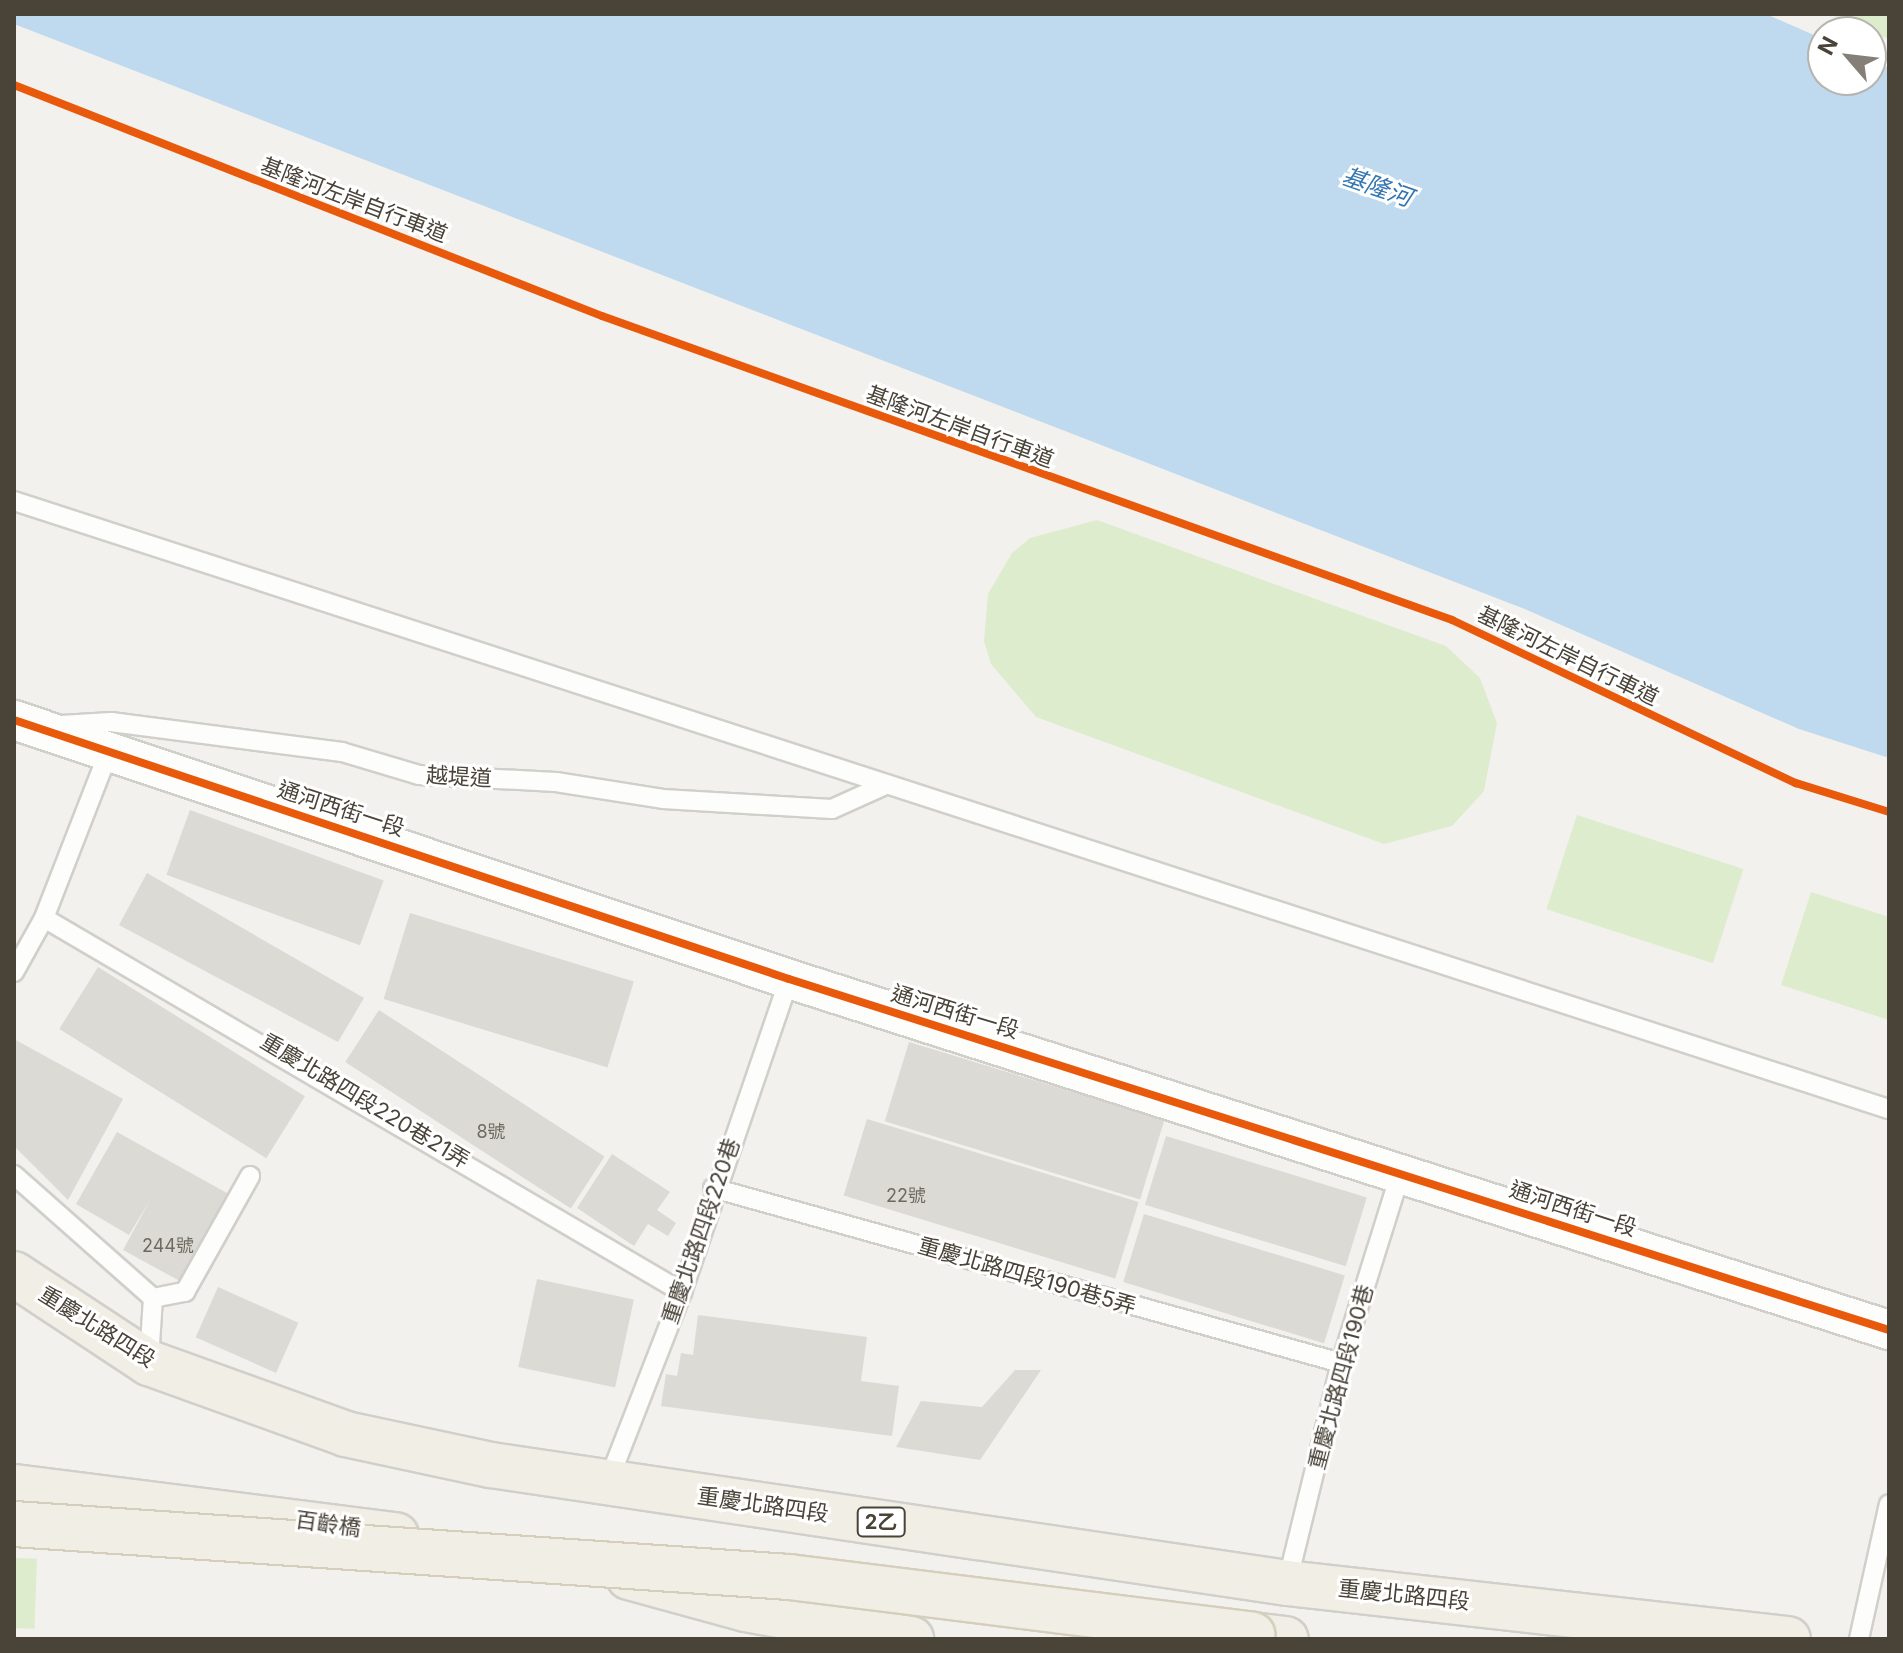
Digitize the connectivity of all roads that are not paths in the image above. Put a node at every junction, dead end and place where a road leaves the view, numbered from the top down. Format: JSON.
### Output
{"nodes":[{"id":1,"x":14,"y":501,"type":"edge"},
{"id":2,"x":24,"y":723,"type":"edge"},
{"id":3,"x":109,"y":751,"type":"junction"},
{"id":4,"x":883,"y":786,"type":"junction"},
{"id":5,"x":44,"y":918,"type":"junction"},
{"id":6,"x":14,"y":972,"type":"edge"},
{"id":7,"x":789,"y":979,"type":"junction"},
{"id":8,"x":1889,"y":1109,"type":"edge"},
{"id":9,"x":1401,"y":1172,"type":"junction"},
{"id":10,"x":14,"y":1175,"type":"edge"},
{"id":11,"x":250,"y":1176,"type":"dead end"},
{"id":12,"x":713,"y":1188,"type":"junction"},
{"id":13,"x":14,"y":1274,"type":"edge"},
{"id":14,"x":682,"y":1292,"type":"junction"},
{"id":15,"x":153,"y":1298,"type":"junction"},
{"id":16,"x":1889,"y":1330,"type":"edge"},
{"id":17,"x":149,"y":1363,"type":"junction"},
{"id":18,"x":1341,"y":1363,"type":"junction"},
{"id":19,"x":608,"y":1482,"type":"junction"},
{"id":20,"x":14,"y":1487,"type":"edge"},
{"id":21,"x":1889,"y":1504,"type":"edge"},
{"id":22,"x":14,"y":1524,"type":"edge"},
{"id":23,"x":1287,"y":1583,"type":"junction"},
{"id":24,"x":1269,"y":1637,"type":"edge"},
{"id":25,"x":1779,"y":1638,"type":"edge"},
{"id":26,"x":911,"y":1639,"type":"edge"},
{"id":27,"x":1859,"y":1639,"type":"edge"}],
"edges":[{"from":1,"to":4,"type":"lane"},
{"from":2,"to":3,"type":"street","name":"通河西街一段"},
{"from":2,"to":4,"type":"lane","name":"越堤道"},
{"from":3,"to":5,"type":"lane"},
{"from":3,"to":7,"type":"street","name":"通河西街一段"},
{"from":4,"to":8,"type":"lane"},
{"from":5,"to":6,"type":"lane"},
{"from":5,"to":14,"type":"lane","name":"重慶北路四段220巷21弄"},
{"from":7,"to":9,"type":"street","name":"通河西街一段"},
{"from":7,"to":12,"type":"lane","name":"重慶北路四段220巷"},
{"from":9,"to":16,"type":"street","name":"通河西街一段"},
{"from":9,"to":18,"type":"lane","name":"重慶北路四段190巷"},
{"from":10,"to":15,"type":"lane"},
{"from":11,"to":15,"type":"lane"},
{"from":12,"to":14,"type":"lane","name":"重慶北路四段220巷"},
{"from":12,"to":18,"type":"lane","name":"重慶北路四段190巷5弄"},
{"from":13,"to":17,"type":"main road","name":"重慶北路四段","number":"2乙"},
{"from":14,"to":19,"type":"lane","name":"重慶北路四段220巷"},
{"from":15,"to":17,"type":"lane"},
{"from":17,"to":19,"type":"main road","name":"重慶北路四段","number":"2乙"},
{"from":18,"to":23,"type":"lane","name":"重慶北路四段190巷"},
{"from":19,"to":23,"type":"main road","name":"重慶北路四段","number":"2乙"},
{"from":20,"to":26,"type":"main road","name":"百齡橋","bridge":true},
{"from":21,"to":27,"type":"lane"},
{"from":22,"to":24,"type":"main road","bridge":true},
{"from":23,"to":25,"type":"main road","name":"重慶北路四段","number":"2乙"}]}
